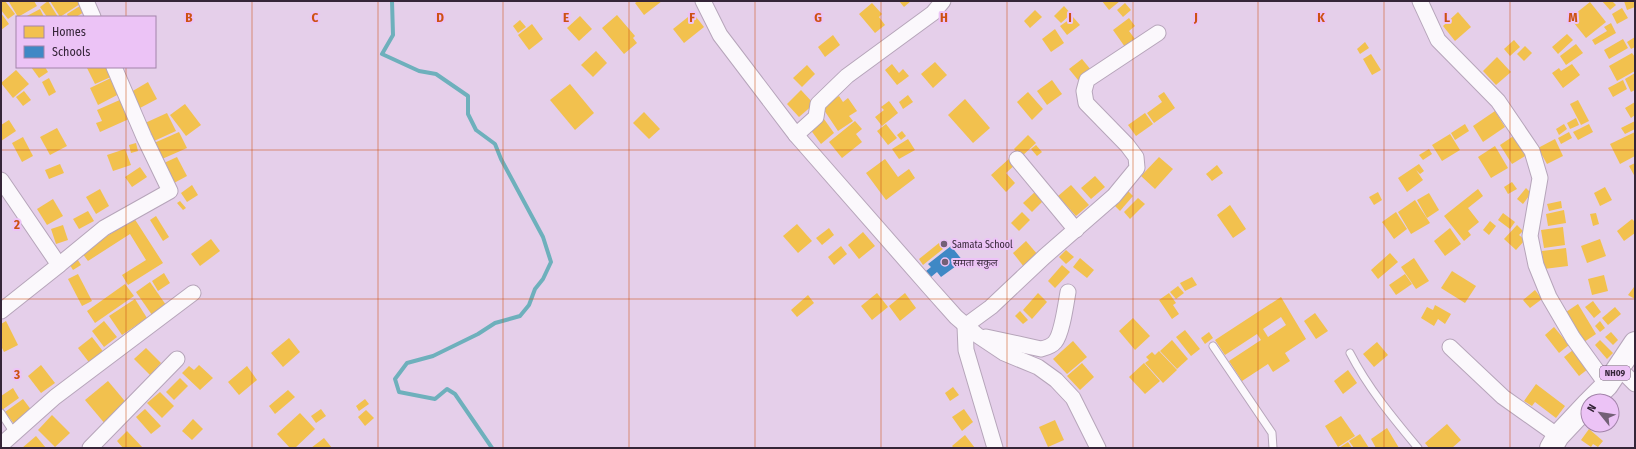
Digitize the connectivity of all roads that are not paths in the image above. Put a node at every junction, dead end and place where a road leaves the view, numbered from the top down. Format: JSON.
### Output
{"nodes":[{"id":1,"x":86,"y":1,"type":"edge"},
{"id":2,"x":702,"y":1,"type":"edge"},
{"id":3,"x":943,"y":1,"type":"edge"},
{"id":4,"x":1420,"y":1,"type":"edge"},
{"id":5,"x":93,"y":16,"type":"edge"},
{"id":6,"x":1158,"y":33,"type":"dead end"},
{"id":7,"x":114,"y":68,"type":"edge"},
{"id":8,"x":796,"y":135,"type":"junction"},
{"id":9,"x":1017,"y":159,"type":"dead end"},
{"id":10,"x":1,"y":180,"type":"edge"},
{"id":11,"x":1076,"y":230,"type":"junction"},
{"id":12,"x":58,"y":265,"type":"junction"},
{"id":13,"x":1068,"y":292,"type":"dead end"},
{"id":14,"x":193,"y":293,"type":"dead end"},
{"id":15,"x":1,"y":311,"type":"edge"},
{"id":16,"x":971,"y":330,"type":"junction"},
{"id":17,"x":1635,"y":343,"type":"edge"},
{"id":18,"x":1213,"y":346,"type":"dead end"},
{"id":19,"x":1450,"y":347,"type":"dead end"},
{"id":20,"x":1350,"y":353,"type":"dead end"},
{"id":21,"x":177,"y":359,"type":"dead end"},
{"id":22,"x":1613,"y":376,"type":"junction"},
{"id":23,"x":1635,"y":384,"type":"edge"},
{"id":24,"x":1598,"y":393,"type":"edge"},
{"id":25,"x":1,"y":413,"type":"edge"},
{"id":26,"x":1580,"y":413,"type":"edge"},
{"id":27,"x":14,"y":433,"type":"junction"},
{"id":28,"x":1554,"y":442,"type":"edge"},
{"id":29,"x":1,"y":444,"type":"edge"},
{"id":30,"x":90,"y":448,"type":"edge"},
{"id":31,"x":995,"y":448,"type":"edge"},
{"id":32,"x":1098,"y":448,"type":"edge"},
{"id":33,"x":1273,"y":448,"type":"edge"},
{"id":34,"x":1418,"y":448,"type":"edge"}],
"edges":[{"from":1,"to":5,"type":"street"},
{"from":2,"to":8,"type":"street"},
{"from":3,"to":8,"type":"street"},
{"from":4,"to":22,"type":"street"},
{"from":6,"to":11,"type":"street"},
{"from":7,"to":12,"type":"street"},
{"from":8,"to":16,"type":"street"},
{"from":9,"to":11,"type":"street"},
{"from":10,"to":12,"type":"street"},
{"from":11,"to":16,"type":"street"},
{"from":12,"to":15,"type":"street"},
{"from":13,"to":16,"type":"street"},
{"from":14,"to":27,"type":"street"},
{"from":16,"to":31,"type":"street"},
{"from":16,"to":32,"type":"street"},
{"from":17,"to":22,"type":"main road","number":"NH09"},
{"from":18,"to":33,"type":"lane"},
{"from":19,"to":28,"type":"street"},
{"from":20,"to":34,"type":"lane"},
{"from":21,"to":30,"type":"street"},
{"from":22,"to":23,"type":"street"},
{"from":22,"to":24,"type":"main road","number":"NH09"},
{"from":25,"to":27,"type":"lane"},
{"from":26,"to":28,"type":"main road"},
{"from":27,"to":29,"type":"street"}]}
